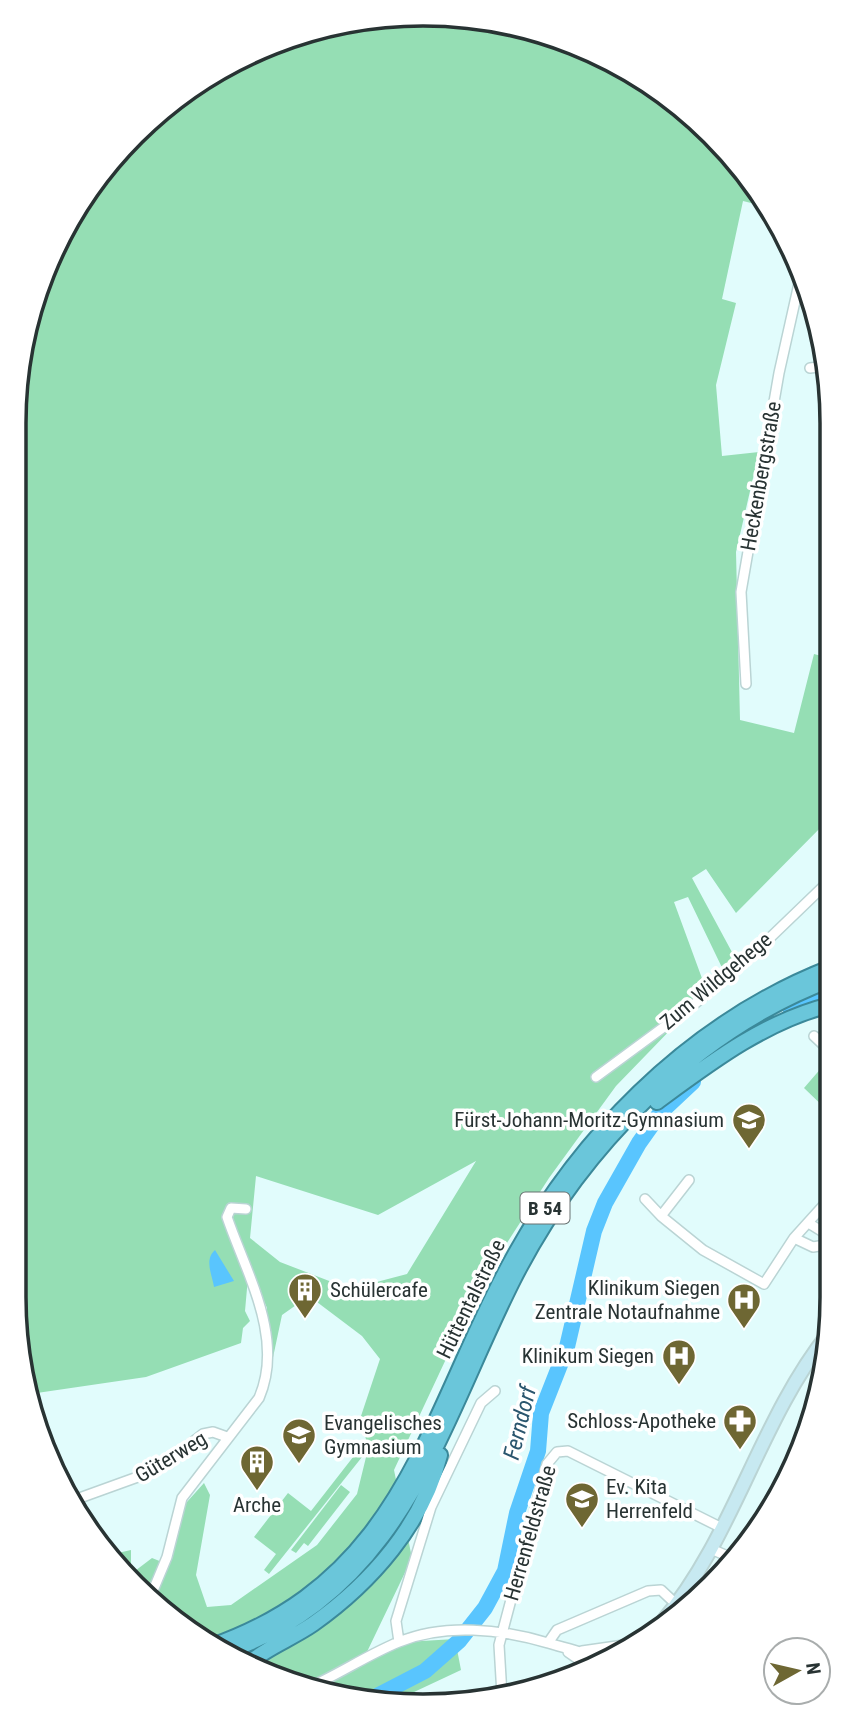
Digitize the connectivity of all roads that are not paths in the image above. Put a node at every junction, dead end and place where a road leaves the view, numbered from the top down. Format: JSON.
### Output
{"nodes":[{"id":1,"x":797,"y":291,"type":"edge"},
{"id":2,"x":815,"y":367,"type":"edge"},
{"id":3,"x":810,"y":368,"type":"dead end"},
{"id":4,"x":746,"y":684,"type":"dead end"},
{"id":5,"x":820,"y":889,"type":"edge"},
{"id":6,"x":820,"y":968,"type":"edge"},
{"id":7,"x":820,"y":972,"type":"edge"},
{"id":8,"x":809,"y":976,"type":"junction"},
{"id":9,"x":820,"y":985,"type":"edge"},
{"id":10,"x":820,"y":1009,"type":"edge"},
{"id":11,"x":814,"y":1035,"type":"dead end"},
{"id":12,"x":820,"y":1041,"type":"edge"},
{"id":13,"x":596,"y":1077,"type":"dead end"},
{"id":14,"x":619,"y":1129,"type":"junction"},
{"id":15,"x":689,"y":1180,"type":"dead end"},
{"id":16,"x":645,"y":1199,"type":"dead end"},
{"id":17,"x":246,"y":1209,"type":"dead end"},
{"id":18,"x":820,"y":1209,"type":"edge"},
{"id":19,"x":661,"y":1216,"type":"junction"},
{"id":20,"x":810,"y":1224,"type":"junction"},
{"id":21,"x":820,"y":1230,"type":"edge"},
{"id":22,"x":794,"y":1238,"type":"junction"},
{"id":23,"x":820,"y":1246,"type":"edge"},
{"id":24,"x":815,"y":1355,"type":"edge"},
{"id":25,"x":495,"y":1391,"type":"dead end"},
{"id":26,"x":447,"y":1430,"type":"junction"},
{"id":27,"x":227,"y":1437,"type":"junction"},
{"id":28,"x":81,"y":1498,"type":"edge"},
{"id":29,"x":722,"y":1528,"type":"junction"},
{"id":30,"x":711,"y":1549,"type":"junction"},
{"id":31,"x":725,"y":1555,"type":"edge"},
{"id":32,"x":154,"y":1589,"type":"edge"},
{"id":33,"x":681,"y":1598,"type":"edge"},
{"id":34,"x":675,"y":1603,"type":"edge"},
{"id":35,"x":502,"y":1632,"type":"junction"},
{"id":36,"x":245,"y":1639,"type":"junction"},
{"id":37,"x":399,"y":1642,"type":"junction"},
{"id":38,"x":228,"y":1643,"type":"edge"},
{"id":39,"x":548,"y":1643,"type":"junction"},
{"id":40,"x":235,"y":1646,"type":"edge"},
{"id":41,"x":561,"y":1647,"type":"junction"},
{"id":42,"x":609,"y":1647,"type":"edge"},
{"id":43,"x":582,"y":1651,"type":"junction"},
{"id":44,"x":257,"y":1657,"type":"edge"},
{"id":45,"x":591,"y":1657,"type":"edge"},
{"id":46,"x":582,"y":1661,"type":"edge"},
{"id":47,"x":323,"y":1681,"type":"edge"},
{"id":48,"x":501,"y":1686,"type":"edge"}],
"edges":[{"from":1,"to":4,"type":"street","name":"Heckenbergstraße"},
{"from":2,"to":3,"type":"street"},
{"from":5,"to":13,"type":"street","name":"Zum Wildgehege"},
{"from":6,"to":8,"type":"highway"},
{"from":7,"to":8,"type":"highway","name":"Hüttentalstraße","number":"B 54"},
{"from":8,"to":36,"type":"highway","name":"Hüttentalstraße","number":"B 54"},
{"from":9,"to":14,"type":"highway","name":"Hüttentalstraße","number":"B 54"},
{"from":10,"to":14,"type":"highway"},
{"from":11,"to":12,"type":"street"},
{"from":14,"to":26,"type":"highway","name":"Hüttentalstraße","number":"B 54"},
{"from":15,"to":19,"type":"street"},
{"from":16,"to":19,"type":"street"},
{"from":17,"to":27,"type":"street"},
{"from":18,"to":20,"type":"street"},
{"from":19,"to":22,"type":"street"},
{"from":20,"to":21,"type":"street"},
{"from":20,"to":22,"type":"street"},
{"from":22,"to":23,"type":"street"},
{"from":24,"to":29,"type":"main road"},
{"from":25,"to":37,"type":"street"},
{"from":26,"to":36,"type":"highway","name":"Hüttentalstraße","number":"B 54"},
{"from":26,"to":44,"type":"highway","number":"B 54"},
{"from":27,"to":28,"type":"street","name":"Güterweg"},
{"from":27,"to":32,"type":"street"},
{"from":29,"to":30,"type":"main road"},
{"from":29,"to":35,"type":"street","name":"Herrenfeldstraße"},
{"from":30,"to":31,"type":"street"},
{"from":30,"to":33,"type":"main road"},
{"from":34,"to":39,"type":"street"},
{"from":35,"to":37,"type":"street"},
{"from":35,"to":39,"type":"street"},
{"from":35,"to":48,"type":"street","name":"Herrenfeldstraße"},
{"from":36,"to":38,"type":"highway","name":"Hüttentalstraße","number":"B 54"},
{"from":36,"to":40,"type":"highway","name":"Hüttentalstraße","number":"B 54"},
{"from":37,"to":47,"type":"street"},
{"from":39,"to":41,"type":"street"},
{"from":41,"to":43,"type":"street"},
{"from":41,"to":46,"type":"street"},
{"from":42,"to":43,"type":"street"},
{"from":43,"to":45,"type":"street"}]}
